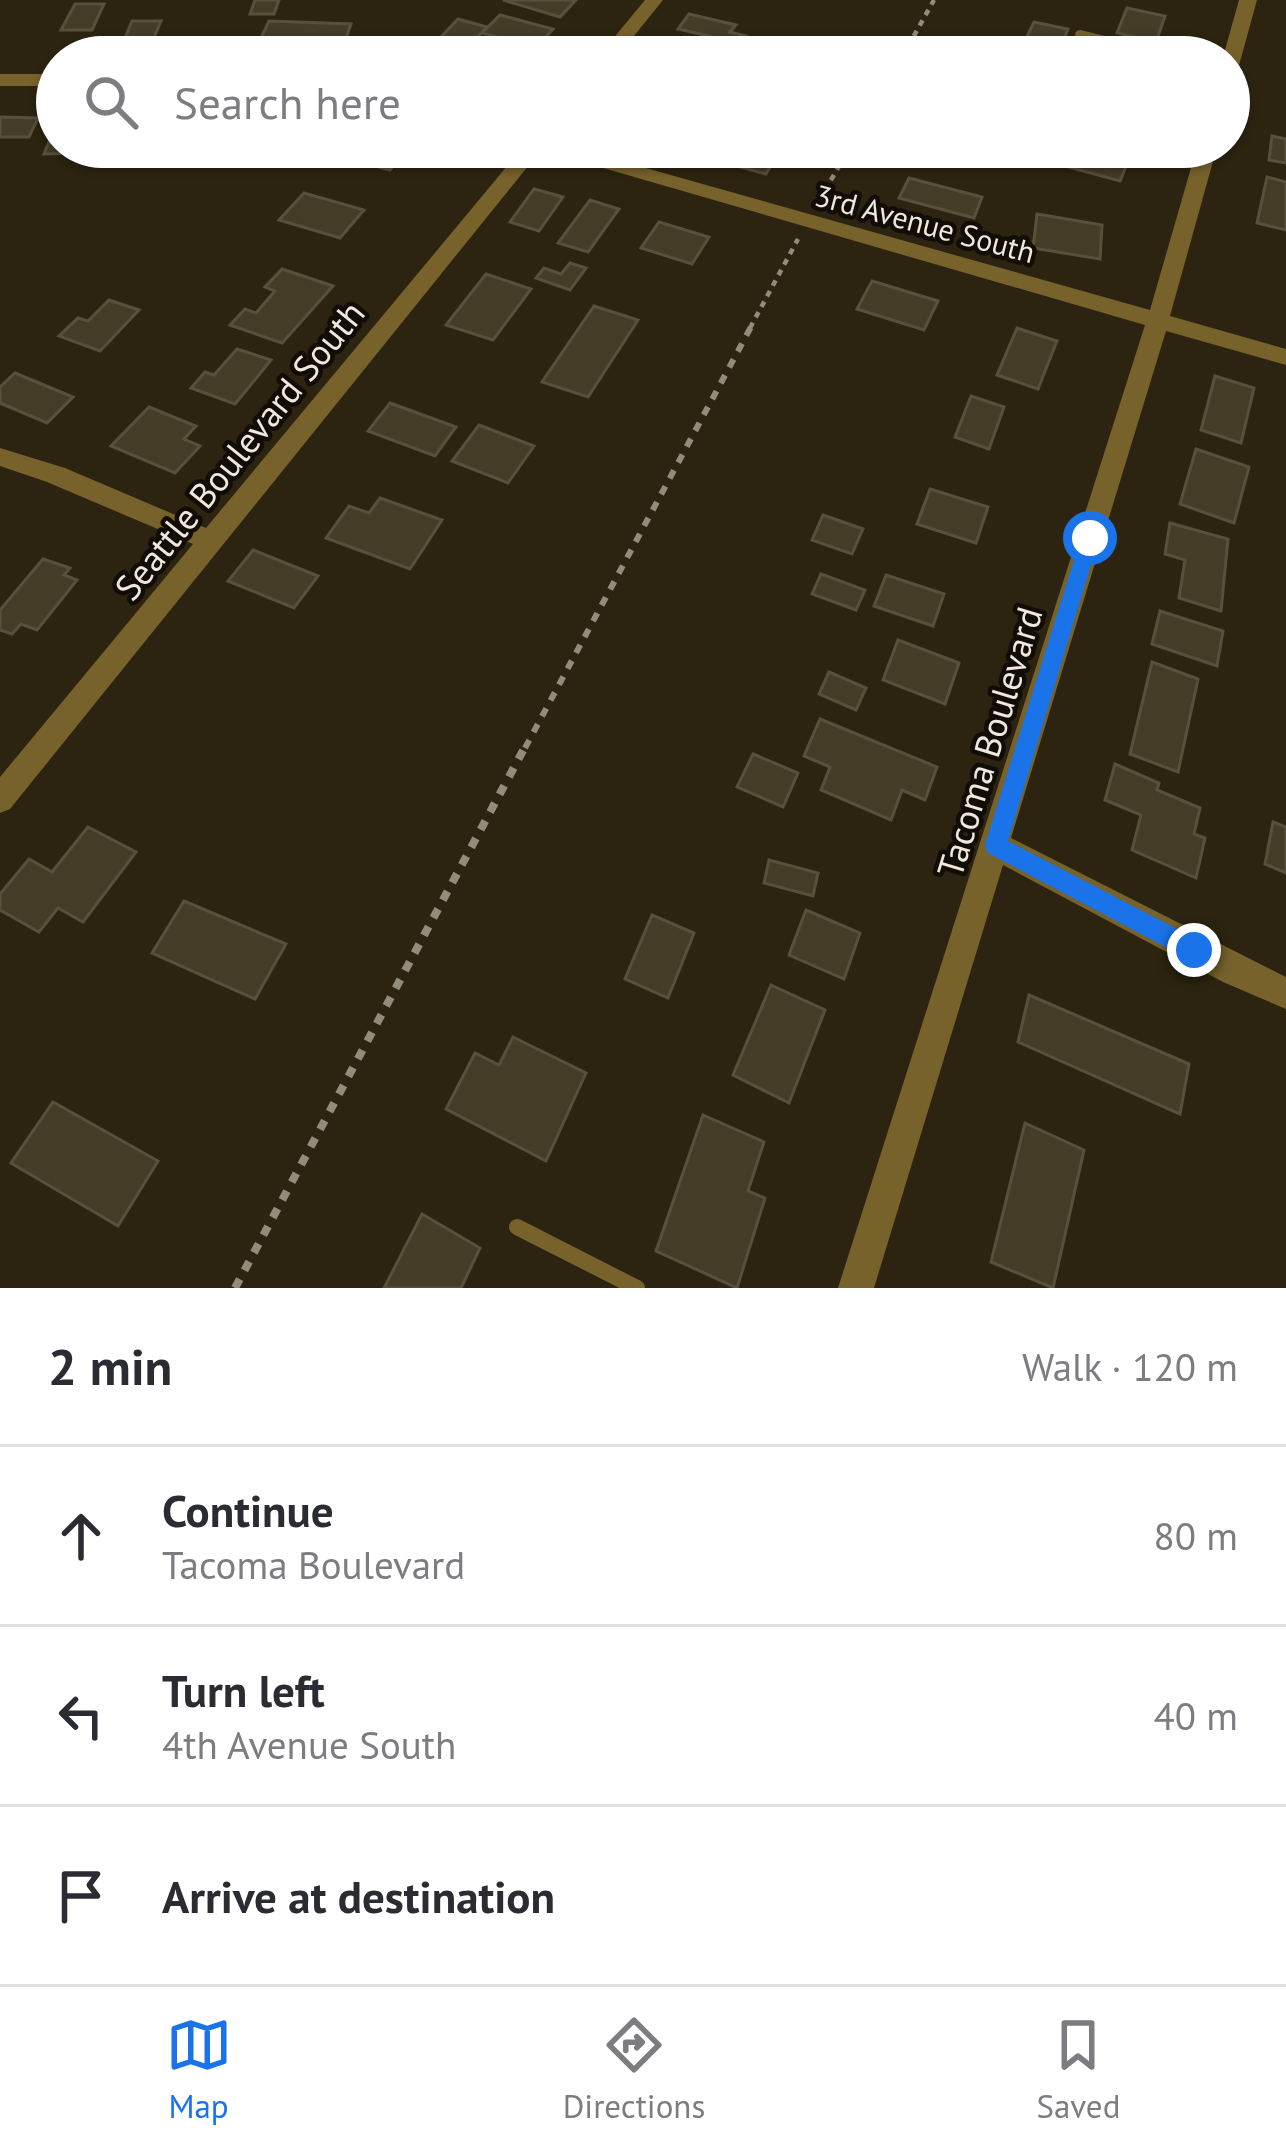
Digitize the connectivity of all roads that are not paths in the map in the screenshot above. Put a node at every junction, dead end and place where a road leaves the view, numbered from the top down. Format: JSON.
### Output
{"nodes":[{"id":1,"x":654,"y":0,"type":"edge"},
{"id":2,"x":1249,"y":0,"type":"edge"},
{"id":3,"x":1080,"y":35,"type":"dead end"},
{"id":4,"x":624,"y":36,"type":"edge"},
{"id":5,"x":1084,"y":36,"type":"edge"},
{"id":6,"x":1239,"y":36,"type":"edge"},
{"id":7,"x":0,"y":80,"type":"edge"},
{"id":8,"x":36,"y":80,"type":"edge"},
{"id":9,"x":516,"y":168,"type":"edge"},
{"id":10,"x":622,"y":168,"type":"edge"},
{"id":11,"x":1201,"y":168,"type":"edge"},
{"id":12,"x":1158,"y":319,"type":"junction"},
{"id":13,"x":1286,"y":357,"type":"edge"},
{"id":14,"x":0,"y":458,"type":"edge"},
{"id":15,"x":211,"y":542,"type":"junction"},
{"id":16,"x":0,"y":799,"type":"edge"},
{"id":17,"x":995,"y":845,"type":"junction"},
{"id":18,"x":1286,"y":993,"type":"edge"},
{"id":19,"x":517,"y":1227,"type":"dead end"},
{"id":20,"x":637,"y":1288,"type":"edge"},
{"id":21,"x":856,"y":1288,"type":"edge"}],
"edges":[{"from":1,"to":4,"type":"street"},
{"from":2,"to":6,"type":"street"},
{"from":3,"to":5,"type":"lane"},
{"from":7,"to":8,"type":"street"},
{"from":9,"to":15,"type":"street","name":"Seattle Boulevard South"},
{"from":10,"to":12,"type":"street","name":"3rd Avenue South"},
{"from":11,"to":12,"type":"street","name":"Tacoma Boulevard"},
{"from":12,"to":13,"type":"street","name":"3rd Avenue South"},
{"from":12,"to":17,"type":"street","name":"Tacoma Boulevard"},
{"from":14,"to":15,"type":"street"},
{"from":15,"to":16,"type":"street","name":"Seattle Boulevard South"},
{"from":17,"to":18,"type":"street"},
{"from":17,"to":21,"type":"street","name":"Tacoma Boulevard"},
{"from":19,"to":20,"type":"lane"}]}
